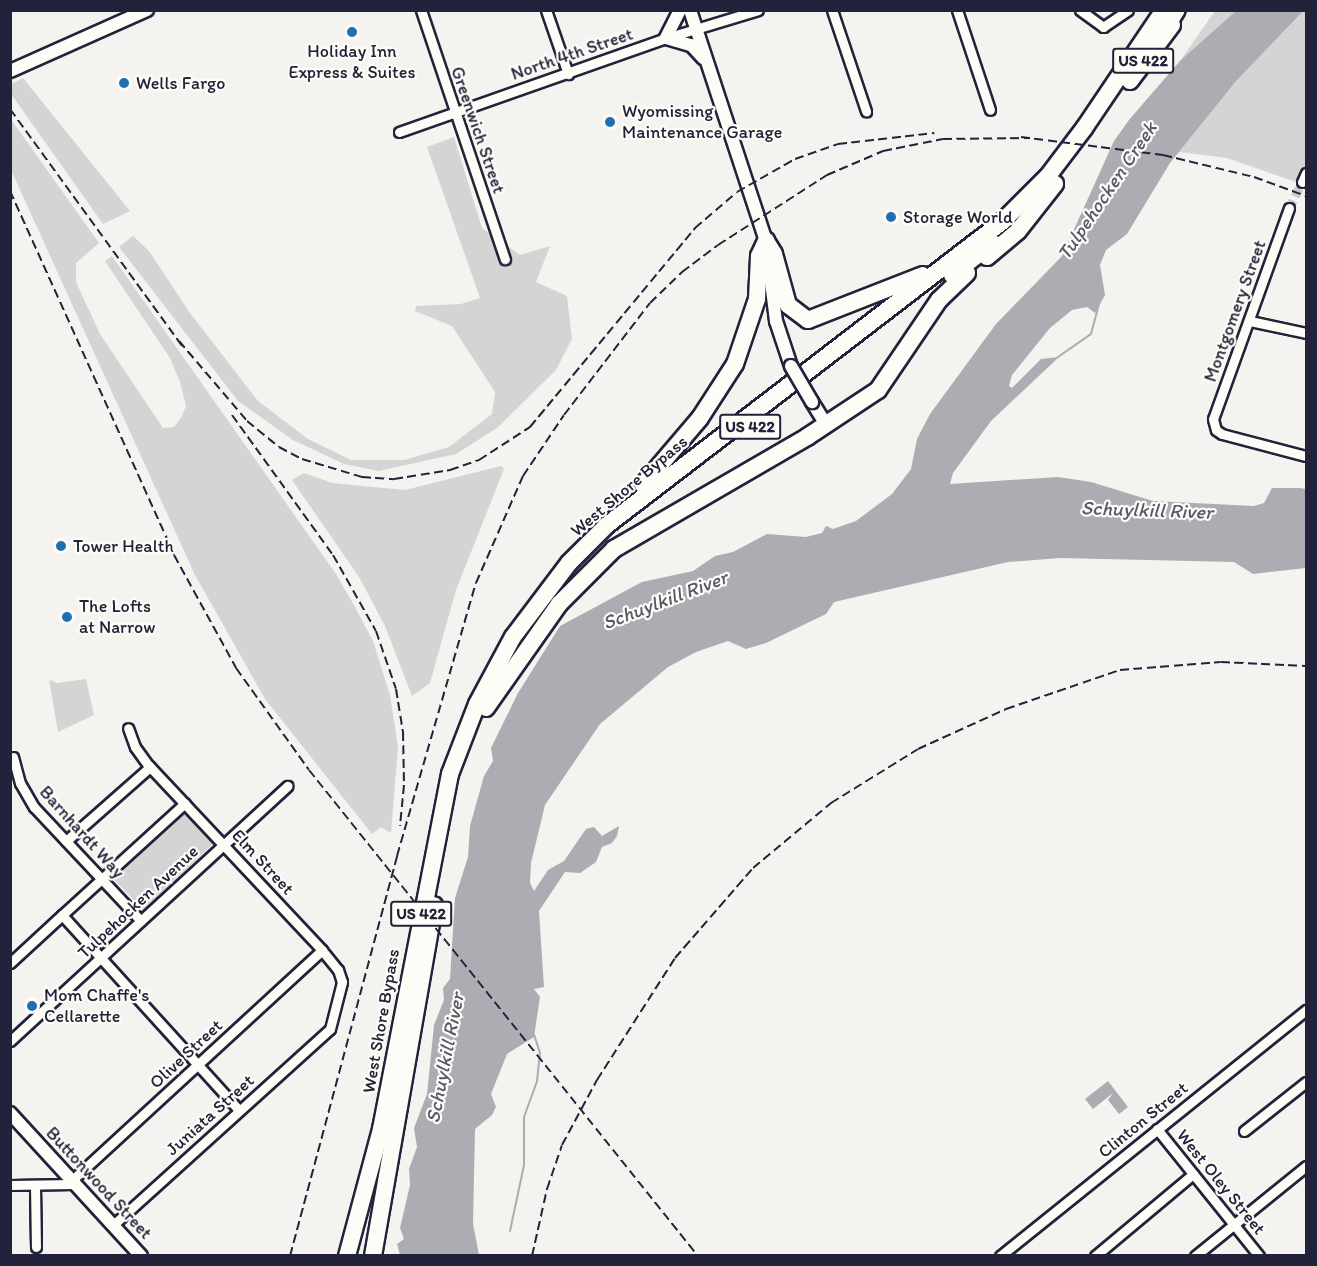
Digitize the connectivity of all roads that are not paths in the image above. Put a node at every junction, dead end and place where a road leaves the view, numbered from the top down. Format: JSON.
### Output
{"nodes":[{"id":1,"x":147,"y":10,"type":"edge"},
{"id":2,"x":421,"y":10,"type":"edge"},
{"id":3,"x":546,"y":10,"type":"edge"},
{"id":4,"x":680,"y":10,"type":"edge"},
{"id":5,"x":690,"y":10,"type":"edge"},
{"id":6,"x":758,"y":10,"type":"edge"},
{"id":7,"x":832,"y":10,"type":"edge"},
{"id":8,"x":957,"y":10,"type":"edge"},
{"id":9,"x":1080,"y":10,"type":"edge"},
{"id":10,"x":1128,"y":10,"type":"edge"},
{"id":11,"x":1164,"y":10,"type":"edge"},
{"id":12,"x":1177,"y":10,"type":"edge"},
{"id":13,"x":1182,"y":10,"type":"edge"},
{"id":14,"x":696,"y":28,"type":"junction"},
{"id":15,"x":666,"y":38,"type":"junction"},
{"id":16,"x":707,"y":63,"type":"junction"},
{"id":17,"x":10,"y":71,"type":"edge"},
{"id":18,"x":568,"y":74,"type":"junction"},
{"id":19,"x":990,"y":110,"type":"dead end"},
{"id":20,"x":454,"y":111,"type":"junction"},
{"id":21,"x":866,"y":111,"type":"dead end"},
{"id":22,"x":1108,"y":111,"type":"junction"},
{"id":23,"x":399,"y":132,"type":"dead end"},
{"id":24,"x":1054,"y":184,"type":"junction"},
{"id":25,"x":1023,"y":201,"type":"junction"},
{"id":26,"x":1289,"y":208,"type":"tunnel mouth"},
{"id":27,"x":766,"y":241,"type":"junction"},
{"id":28,"x":505,"y":259,"type":"dead end"},
{"id":29,"x":1250,"y":321,"type":"junction"},
{"id":30,"x":1306,"y":333,"type":"edge"},
{"id":31,"x":825,"y":423,"type":"junction"},
{"id":32,"x":1306,"y":456,"type":"edge"},
{"id":33,"x":545,"y":591,"type":"junction"},
{"id":34,"x":486,"y":708,"type":"junction"},
{"id":35,"x":129,"y":728,"type":"dead end"},
{"id":36,"x":13,"y":757,"type":"dead end"},
{"id":37,"x":150,"y":767,"type":"junction"},
{"id":38,"x":287,"y":786,"type":"dead end"},
{"id":39,"x":185,"y":803,"type":"junction"},
{"id":40,"x":66,"y":841,"type":"junction"},
{"id":41,"x":225,"y":844,"type":"junction"},
{"id":42,"x":101,"y":879,"type":"junction"},
{"id":43,"x":62,"y":915,"type":"junction"},
{"id":44,"x":141,"y":921,"type":"junction"},
{"id":45,"x":322,"y":950,"type":"junction"},
{"id":46,"x":100,"y":959,"type":"junction"},
{"id":47,"x":10,"y":963,"type":"edge"},
{"id":48,"x":1306,"y":1010,"type":"edge"},
{"id":49,"x":330,"y":1029,"type":"joint"},
{"id":50,"x":10,"y":1041,"type":"edge"},
{"id":51,"x":199,"y":1065,"type":"junction"},
{"id":52,"x":1306,"y":1082,"type":"edge"},
{"id":53,"x":239,"y":1110,"type":"junction"},
{"id":54,"x":10,"y":1113,"type":"edge"},
{"id":55,"x":10,"y":1124,"type":"edge"},
{"id":56,"x":1157,"y":1129,"type":"junction"},
{"id":57,"x":1244,"y":1131,"type":"dead end"},
{"id":58,"x":30,"y":1135,"type":"junction"},
{"id":59,"x":1306,"y":1166,"type":"edge"},
{"id":60,"x":1193,"y":1174,"type":"junction"},
{"id":61,"x":73,"y":1183,"type":"junction"},
{"id":62,"x":10,"y":1185,"type":"edge"},
{"id":63,"x":34,"y":1185,"type":"junction"},
{"id":64,"x":1234,"y":1224,"type":"junction"},
{"id":65,"x":113,"y":1225,"type":"junction"},
{"id":66,"x":36,"y":1246,"type":"dead end"},
{"id":67,"x":141,"y":1256,"type":"edge"},
{"id":68,"x":347,"y":1256,"type":"edge"},
{"id":69,"x":373,"y":1256,"type":"edge"},
{"id":70,"x":1000,"y":1256,"type":"edge"},
{"id":71,"x":1095,"y":1256,"type":"edge"},
{"id":72,"x":1195,"y":1256,"type":"edge"},
{"id":73,"x":1259,"y":1256,"type":"edge"}],
"edges":[{"from":1,"to":17,"type":"street"},
{"from":2,"to":20,"type":"street","name":"Greenwich Street"},
{"from":3,"to":18,"type":"street"},
{"from":4,"to":15,"type":"street"},
{"from":5,"to":14,"type":"street"},
{"from":6,"to":14,"type":"street","name":"North 4th Street"},
{"from":7,"to":21,"type":"street"},
{"from":8,"to":19,"type":"street"},
{"from":9,"to":10,"type":"street"},
{"from":11,"to":25,"type":"highway","name":"West Shore Bypass","number":"US 422"},
{"from":12,"to":22,"type":"highway","name":"West Shore Bypass","number":"US 422"},
{"from":13,"to":22,"type":"highway"},
{"from":14,"to":15,"type":"street","name":"North 4th Street"},
{"from":14,"to":16,"type":"street"},
{"from":15,"to":16,"type":"street"},
{"from":15,"to":18,"type":"street","name":"North 4th Street"},
{"from":16,"to":27,"type":"street"},
{"from":18,"to":20,"type":"street","name":"North 4th Street"},
{"from":20,"to":23,"type":"street","name":"North 4th Street"},
{"from":20,"to":28,"type":"street","name":"Greenwich Street"},
{"from":22,"to":24,"type":"highway","name":"West Shore Bypass","number":"US 422"},
{"from":24,"to":31,"type":"highway"},
{"from":24,"to":34,"type":"highway","name":"West Shore Bypass","number":"US 422"},
{"from":25,"to":27,"type":"highway"},
{"from":25,"to":33,"type":"highway","name":"West Shore Bypass","number":"US 422"},
{"from":26,"to":29,"type":"street","name":"Montgomery Street"},
{"from":27,"to":31,"type":"street","bridge":true},
{"from":27,"to":33,"type":"highway"},
{"from":29,"to":30,"type":"street"},
{"from":29,"to":32,"type":"street","name":"Montgomery Street"},
{"from":31,"to":34,"type":"highway"},
{"from":33,"to":68,"type":"highway","name":"West Shore Bypass","number":"US 422"},
{"from":34,"to":69,"type":"highway","name":"West Shore Bypass","number":"US 422"},
{"from":35,"to":37,"type":"street","name":"Elm Street"},
{"from":36,"to":40,"type":"street","name":"Barnhardt Way"},
{"from":37,"to":39,"type":"street","name":"Elm Street"},
{"from":37,"to":40,"type":"street"},
{"from":38,"to":41,"type":"street","name":"Tulpehocken Avenue"},
{"from":39,"to":41,"type":"street","name":"Elm Street"},
{"from":39,"to":42,"type":"street"},
{"from":40,"to":42,"type":"street","name":"Barnhardt Way"},
{"from":41,"to":44,"type":"street","name":"Tulpehocken Avenue"},
{"from":41,"to":45,"type":"street","name":"Elm Street"},
{"from":42,"to":43,"type":"street"},
{"from":42,"to":44,"type":"street","name":"Barnhardt Way"},
{"from":43,"to":46,"type":"street"},
{"from":43,"to":47,"type":"street"},
{"from":44,"to":46,"type":"street","name":"Tulpehocken Avenue"},
{"from":45,"to":49,"type":"street","name":"Elm Street"},
{"from":45,"to":51,"type":"street","name":"Olive Street"},
{"from":46,"to":50,"type":"street","name":"Tulpehocken Avenue"},
{"from":46,"to":51,"type":"street"},
{"from":48,"to":56,"type":"street","name":"Clinton Street"},
{"from":49,"to":53,"type":"street","name":"Juniata Street"},
{"from":51,"to":53,"type":"street"},
{"from":51,"to":61,"type":"street","name":"Olive Street"},
{"from":52,"to":57,"type":"street"},
{"from":53,"to":65,"type":"street","name":"Juniata Street"},
{"from":54,"to":58,"type":"street","name":"Buttonwood Street"},
{"from":55,"to":58,"type":"street","name":"Buttonwood Street"},
{"from":56,"to":60,"type":"street","name":"West Oley Street"},
{"from":56,"to":70,"type":"street","name":"Clinton Street"},
{"from":58,"to":61,"type":"street","name":"Buttonwood Street"},
{"from":59,"to":64,"type":"street"},
{"from":60,"to":64,"type":"street","name":"West Oley Street"},
{"from":60,"to":71,"type":"street"},
{"from":61,"to":63,"type":"street"},
{"from":61,"to":65,"type":"street","name":"Buttonwood Street"},
{"from":62,"to":63,"type":"street"},
{"from":63,"to":66,"type":"street"},
{"from":64,"to":72,"type":"street"},
{"from":64,"to":73,"type":"street","name":"West Oley Street"},
{"from":65,"to":67,"type":"street","name":"Buttonwood Street"}]}
